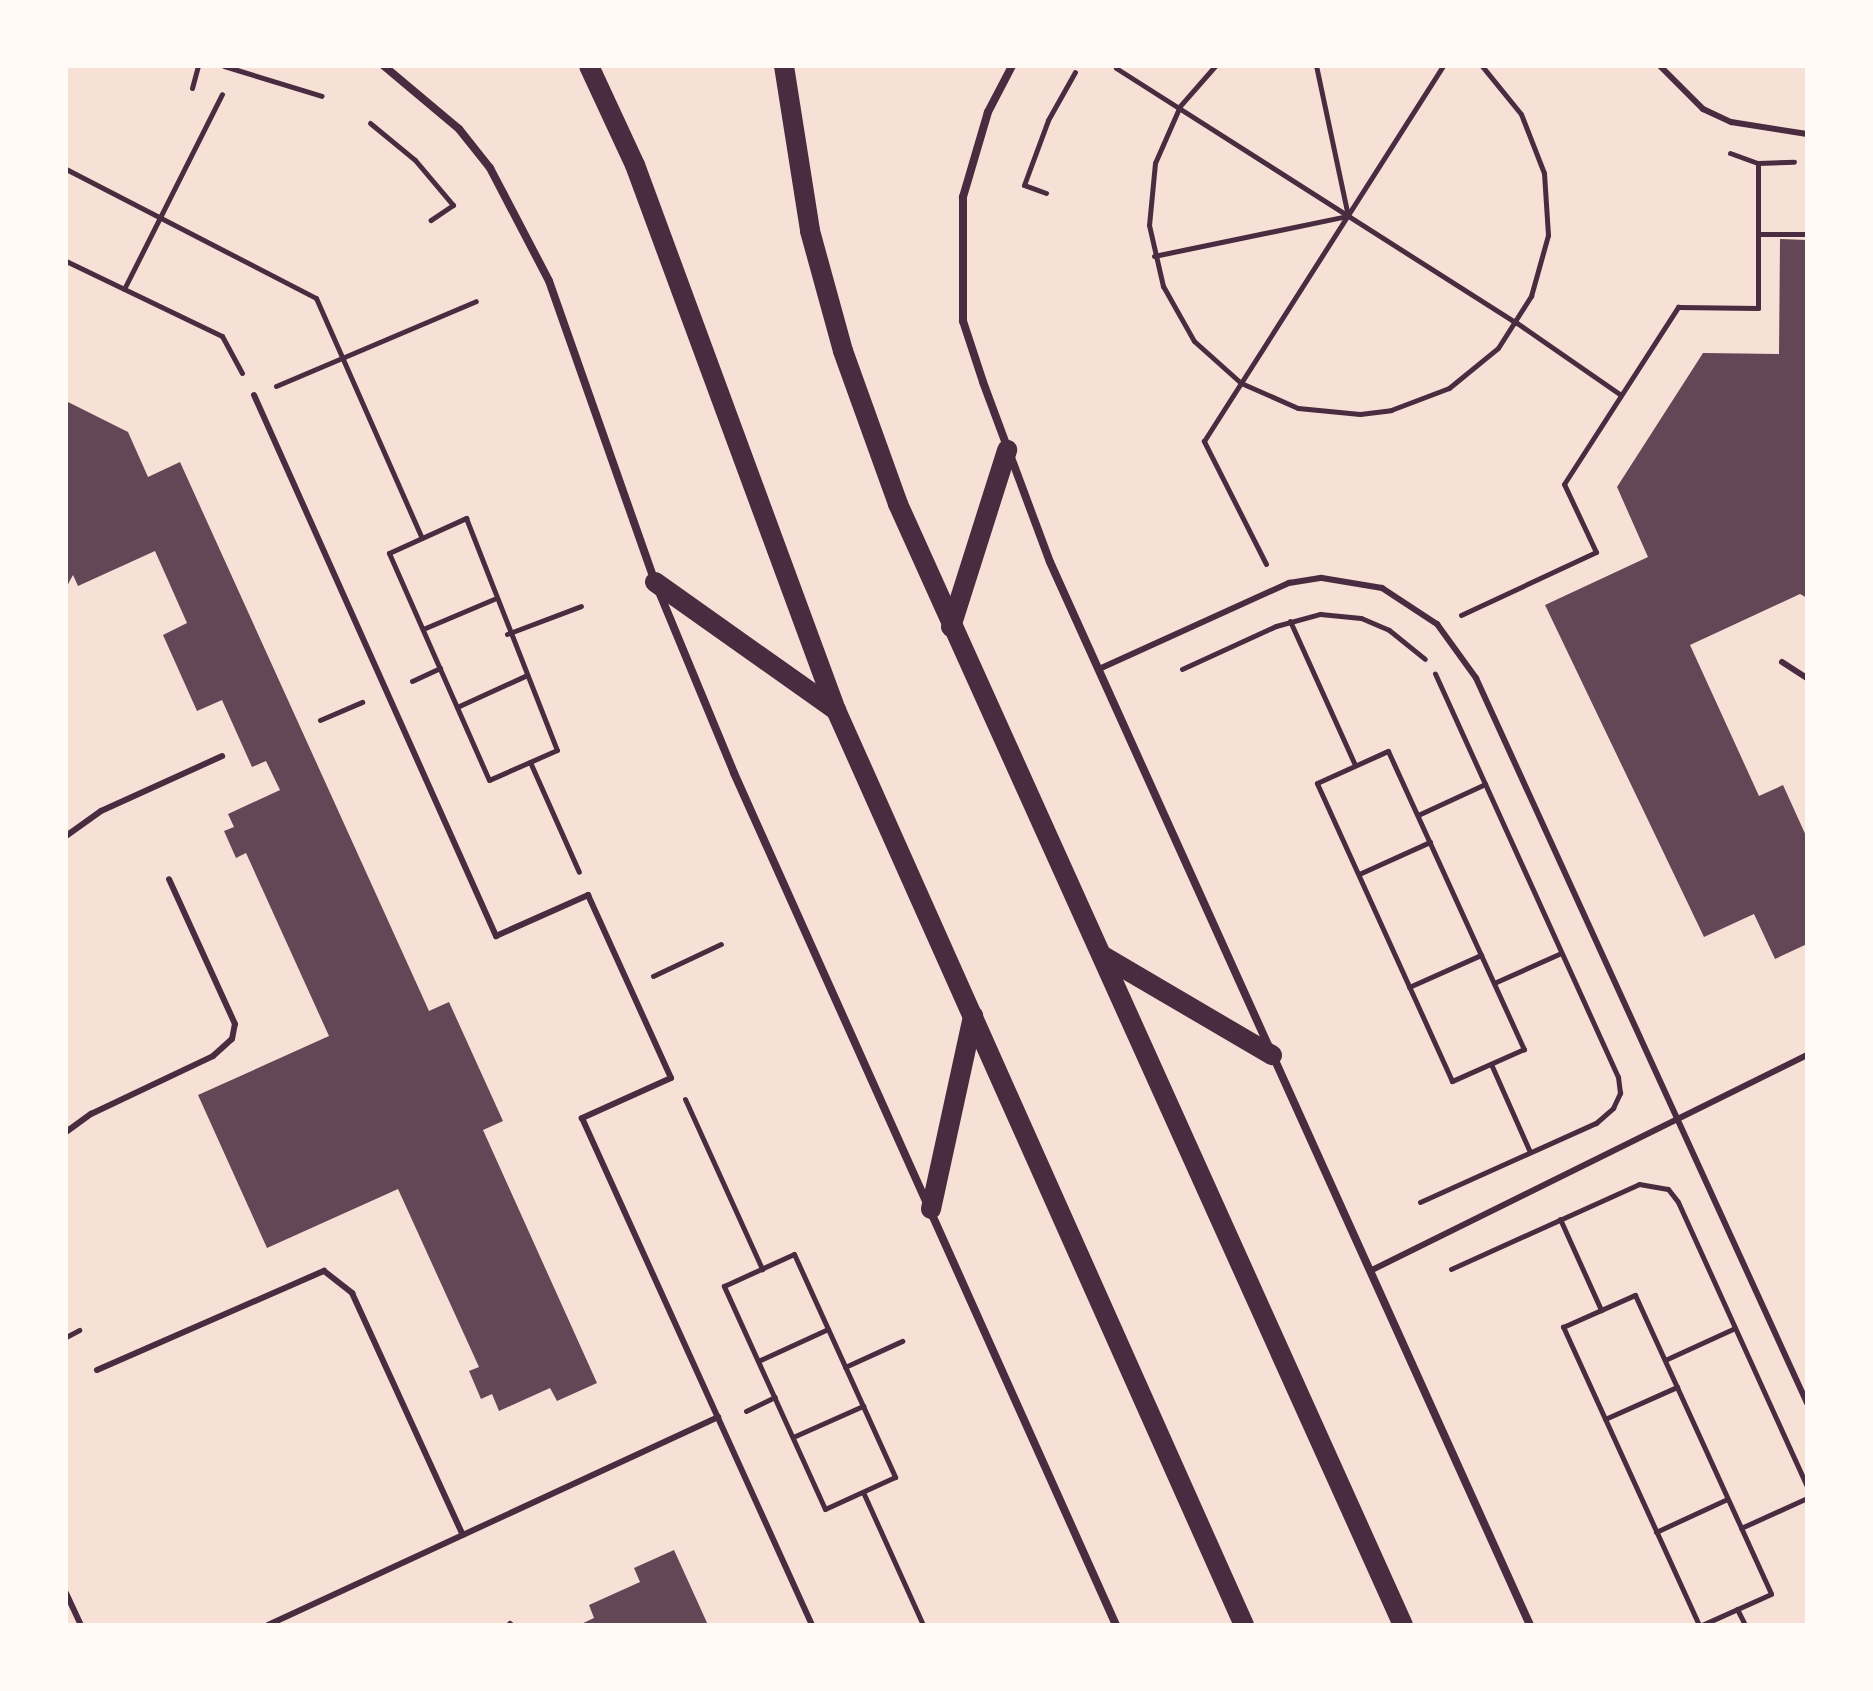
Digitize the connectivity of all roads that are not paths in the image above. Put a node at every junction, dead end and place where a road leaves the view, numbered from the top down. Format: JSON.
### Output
{"nodes":[{"id":1,"x":384,"y":66,"type":"edge"},
{"id":2,"x":589,"y":66,"type":"edge"},
{"id":3,"x":784,"y":66,"type":"edge"},
{"id":4,"x":1660,"y":66,"type":"edge"},
{"id":5,"x":1012,"y":67,"type":"edge"},
{"id":6,"x":1807,"y":134,"type":"edge"},
{"id":7,"x":254,"y":395,"type":"road end"},
{"id":8,"x":1007,"y":450,"type":"junction"},
{"id":9,"x":655,"y":582,"type":"junction"},
{"id":10,"x":951,"y":627,"type":"junction"},
{"id":11,"x":1782,"y":662,"type":"dead end"},
{"id":12,"x":1099,"y":669,"type":"junction"},
{"id":13,"x":1807,"y":678,"type":"edge"},
{"id":14,"x":836,"y":710,"type":"junction"},
{"id":15,"x":222,"y":756,"type":"dead end"},
{"id":16,"x":66,"y":836,"type":"edge"},
{"id":17,"x":169,"y":879,"type":"dead end"},
{"id":18,"x":1103,"y":956,"type":"junction"},
{"id":19,"x":973,"y":1016,"type":"junction"},
{"id":20,"x":1272,"y":1055,"type":"junction"},
{"id":21,"x":1807,"y":1055,"type":"edge"},
{"id":22,"x":1679,"y":1121,"type":"junction"},
{"id":23,"x":66,"y":1132,"type":"edge"},
{"id":24,"x":931,"y":1209,"type":"junction"},
{"id":25,"x":1370,"y":1271,"type":"junction"},
{"id":26,"x":97,"y":1370,"type":"dead end"},
{"id":27,"x":1807,"y":1403,"type":"edge"},
{"id":28,"x":718,"y":1417,"type":"junction"},
{"id":29,"x":463,"y":1535,"type":"junction"},
{"id":30,"x":66,"y":1593,"type":"edge"},
{"id":31,"x":81,"y":1625,"type":"edge"},
{"id":32,"x":268,"y":1625,"type":"edge"},
{"id":33,"x":812,"y":1625,"type":"edge"},
{"id":34,"x":1116,"y":1625,"type":"edge"},
{"id":35,"x":1244,"y":1625,"type":"edge"},
{"id":36,"x":1403,"y":1625,"type":"edge"},
{"id":37,"x":1530,"y":1625,"type":"edge"}],
"edges":[{"from":1,"to":9,"type":"street"},
{"from":2,"to":14,"type":"main road"},
{"from":3,"to":10,"type":"main road"},
{"from":4,"to":6,"type":"lane"},
{"from":5,"to":8,"type":"street"},
{"from":7,"to":28,"type":"lane"},
{"from":8,"to":10,"type":"main road"},
{"from":8,"to":12,"type":"street"},
{"from":9,"to":14,"type":"main road"},
{"from":9,"to":24,"type":"street"},
{"from":10,"to":18,"type":"main road"},
{"from":11,"to":13,"type":"lane"},
{"from":12,"to":20,"type":"street"},
{"from":12,"to":22,"type":"lane"},
{"from":14,"to":19,"type":"main road"},
{"from":15,"to":16,"type":"lane"},
{"from":17,"to":23,"type":"lane"},
{"from":18,"to":20,"type":"main road"},
{"from":18,"to":36,"type":"main road"},
{"from":19,"to":24,"type":"main road"},
{"from":19,"to":35,"type":"main road"},
{"from":20,"to":25,"type":"street"},
{"from":21,"to":22,"type":"lane"},
{"from":22,"to":25,"type":"lane"},
{"from":22,"to":27,"type":"lane"},
{"from":24,"to":34,"type":"street"},
{"from":25,"to":37,"type":"street"},
{"from":26,"to":29,"type":"lane"},
{"from":28,"to":29,"type":"lane"},
{"from":28,"to":33,"type":"lane"},
{"from":29,"to":32,"type":"lane"},
{"from":30,"to":31,"type":"lane"}]}
